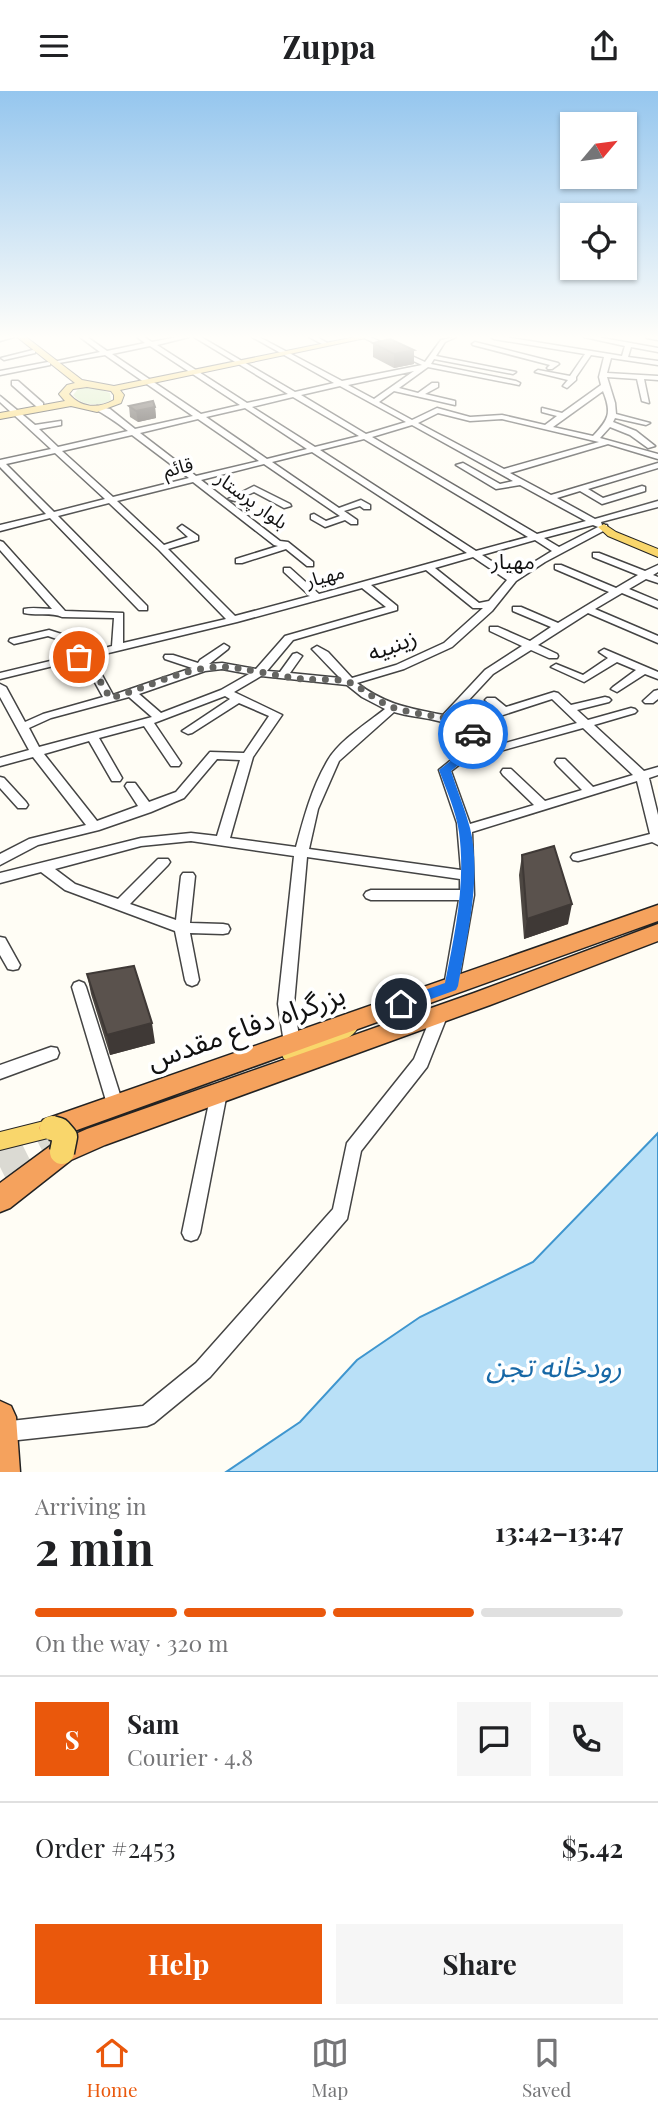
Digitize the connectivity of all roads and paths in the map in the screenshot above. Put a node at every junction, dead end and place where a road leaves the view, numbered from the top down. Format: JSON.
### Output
{"nodes":[{"id":1,"x":4,"y":401,"type":"edge"},
{"id":2,"x":36,"y":401,"type":"edge"},
{"id":3,"x":61,"y":401,"type":"edge"},
{"id":4,"x":62,"y":401,"type":"edge"},
{"id":5,"x":74,"y":401,"type":"edge"},
{"id":6,"x":117,"y":401,"type":"edge"},
{"id":7,"x":175,"y":401,"type":"edge"},
{"id":8,"x":239,"y":401,"type":"edge"},
{"id":9,"x":262,"y":401,"type":"edge"},
{"id":10,"x":303,"y":401,"type":"edge"},
{"id":11,"x":446,"y":401,"type":"edge"},
{"id":12,"x":584,"y":401,"type":"edge"},
{"id":13,"x":612,"y":401,"type":"edge"},
{"id":14,"x":374,"y":402,"type":"edge"},
{"id":15,"x":452,"y":403,"type":"dead end"},
{"id":16,"x":40,"y":405,"type":"junction"},
{"id":17,"x":114,"y":405,"type":"junction"},
{"id":18,"x":245,"y":405,"type":"junction"},
{"id":19,"x":97,"y":408,"type":"junction"},
{"id":20,"x":545,"y":409,"type":"dead end"},
{"id":21,"x":15,"y":412,"type":"junction"},
{"id":22,"x":0,"y":415,"type":"edge"},
{"id":23,"x":564,"y":416,"type":"junction"},
{"id":24,"x":198,"y":418,"type":"junction"},
{"id":25,"x":612,"y":420,"type":"junction"},
{"id":26,"x":58,"y":423,"type":"dead end"},
{"id":27,"x":412,"y":423,"type":"junction"},
{"id":28,"x":33,"y":428,"type":"junction"},
{"id":29,"x":546,"y":428,"type":"junction"},
{"id":30,"x":139,"y":431,"type":"junction"},
{"id":31,"x":633,"y":433,"type":"junction"},
{"id":32,"x":364,"y":437,"type":"junction"},
{"id":33,"x":594,"y":439,"type":"junction"},
{"id":34,"x":609,"y":442,"type":"junction"},
{"id":35,"x":654,"y":444,"type":"edge"},
{"id":36,"x":57,"y":450,"type":"junction"},
{"id":37,"x":313,"y":450,"type":"junction"},
{"id":38,"x":637,"y":450,"type":"junction"},
{"id":39,"x":658,"y":457,"type":"edge"},
{"id":40,"x":478,"y":459,"type":"junction"},
{"id":41,"x":264,"y":462,"type":"junction"},
{"id":42,"x":0,"y":463,"type":"edge"},
{"id":43,"x":658,"y":465,"type":"edge"},
{"id":44,"x":503,"y":472,"type":"junction"},
{"id":45,"x":199,"y":478,"type":"junction"},
{"id":46,"x":520,"y":482,"type":"junction"},
{"id":47,"x":581,"y":488,"type":"junction"},
{"id":48,"x":642,"y":489,"type":"dead end"},
{"id":49,"x":549,"y":498,"type":"junction"},
{"id":50,"x":232,"y":499,"type":"junction"},
{"id":51,"x":111,"y":500,"type":"junction"},
{"id":52,"x":658,"y":504,"type":"edge"},
{"id":53,"x":287,"y":506,"type":"dead end"},
{"id":54,"x":367,"y":507,"type":"dead end"},
{"id":55,"x":567,"y":507,"type":"junction"},
{"id":56,"x":552,"y":511,"type":"dead end"},
{"id":57,"x":52,"y":515,"type":"junction"},
{"id":58,"x":314,"y":517,"type":"dead end"},
{"id":59,"x":345,"y":517,"type":"junction"},
{"id":60,"x":600,"y":524,"type":"junction"},
{"id":61,"x":0,"y":528,"type":"edge"},
{"id":62,"x":182,"y":528,"type":"dead end"},
{"id":63,"x":441,"y":530,"type":"joint"},
{"id":64,"x":534,"y":538,"type":"junction"},
{"id":65,"x":0,"y":544,"type":"edge"},
{"id":66,"x":658,"y":544,"type":"edge"},
{"id":67,"x":286,"y":545,"type":"junction"},
{"id":68,"x":162,"y":548,"type":"junction"},
{"id":69,"x":559,"y":551,"type":"junction"},
{"id":70,"x":477,"y":553,"type":"junction"},
{"id":71,"x":658,"y":553,"type":"edge"},
{"id":72,"x":596,"y":555,"type":"dead end"},
{"id":73,"x":239,"y":561,"type":"dead end"},
{"id":74,"x":310,"y":563,"type":"dead end"},
{"id":75,"x":428,"y":567,"type":"junction"},
{"id":76,"x":558,"y":567,"type":"dead end"},
{"id":77,"x":658,"y":569,"type":"edge"},
{"id":78,"x":287,"y":570,"type":"dead end"},
{"id":79,"x":647,"y":575,"type":"junction"},
{"id":80,"x":331,"y":579,"type":"dead end"},
{"id":81,"x":513,"y":579,"type":"junction"},
{"id":82,"x":658,"y":580,"type":"edge"},
{"id":83,"x":363,"y":585,"type":"junction"},
{"id":84,"x":343,"y":590,"type":"junction"},
{"id":85,"x":619,"y":591,"type":"junction"},
{"id":86,"x":317,"y":597,"type":"junction"},
{"id":87,"x":492,"y":604,"type":"junction"},
{"id":88,"x":658,"y":605,"type":"edge"},
{"id":89,"x":143,"y":608,"type":"dead end"},
{"id":90,"x":517,"y":609,"type":"dead end"},
{"id":91,"x":587,"y":609,"type":"junction"},
{"id":92,"x":28,"y":611,"type":"dead end"},
{"id":93,"x":58,"y":611,"type":"junction"},
{"id":94,"x":233,"y":619,"type":"junction"},
{"id":95,"x":559,"y":627,"type":"junction"},
{"id":96,"x":494,"y":629,"type":"dead end"},
{"id":97,"x":658,"y":640,"type":"edge"},
{"id":98,"x":14,"y":641,"type":"dead end"},
{"id":99,"x":530,"y":646,"type":"junction"},
{"id":100,"x":224,"y":647,"type":"dead end"},
{"id":101,"x":117,"y":648,"type":"junction"},
{"id":102,"x":317,"y":649,"type":"dead end"},
{"id":103,"x":104,"y":651,"type":"junction"},
{"id":104,"x":604,"y":652,"type":"dead end"},
{"id":105,"x":85,"y":655,"type":"junction"},
{"id":106,"x":297,"y":656,"type":"dead end"},
{"id":107,"x":169,"y":657,"type":"dead end"},
{"id":108,"x":616,"y":657,"type":"junction"},
{"id":109,"x":203,"y":668,"type":"junction"},
{"id":110,"x":645,"y":670,"type":"junction"},
{"id":111,"x":259,"y":673,"type":"junction"},
{"id":112,"x":0,"y":676,"type":"edge"},
{"id":113,"x":282,"y":676,"type":"junction"},
{"id":114,"x":658,"y":676,"type":"edge"},
{"id":115,"x":349,"y":682,"type":"junction"},
{"id":116,"x":0,"y":687,"type":"edge"},
{"id":117,"x":617,"y":689,"type":"dead end"},
{"id":118,"x":225,"y":692,"type":"junction"},
{"id":119,"x":131,"y":693,"type":"junction"},
{"id":120,"x":554,"y":695,"type":"joint"},
{"id":121,"x":110,"y":698,"type":"junction"},
{"id":122,"x":239,"y":698,"type":"junction"},
{"id":123,"x":491,"y":700,"type":"dead end"},
{"id":124,"x":605,"y":700,"type":"dead end"},
{"id":125,"x":393,"y":708,"type":"junction"},
{"id":126,"x":569,"y":709,"type":"junction"},
{"id":127,"x":504,"y":711,"type":"junction"},
{"id":128,"x":631,"y":711,"type":"dead end"},
{"id":129,"x":446,"y":717,"type":"junction"},
{"id":130,"x":160,"y":718,"type":"junction"},
{"id":131,"x":147,"y":723,"type":"junction"},
{"id":132,"x":584,"y":723,"type":"junction"},
{"id":133,"x":462,"y":724,"type":"junction"},
{"id":134,"x":22,"y":727,"type":"junction"},
{"id":135,"x":188,"y":731,"type":"dead end"},
{"id":136,"x":93,"y":736,"type":"junction"},
{"id":137,"x":36,"y":752,"type":"junction"},
{"id":138,"x":247,"y":757,"type":"junction"},
{"id":139,"x":456,"y":761,"type":"junction"},
{"id":140,"x":0,"y":762,"type":"edge"},
{"id":141,"x":561,"y":762,"type":"dead end"},
{"id":142,"x":175,"y":763,"type":"dead end"},
{"id":143,"x":658,"y":771,"type":"edge"},
{"id":144,"x":507,"y":772,"type":"dead end"},
{"id":145,"x":642,"y":776,"type":"junction"},
{"id":146,"x":116,"y":778,"type":"dead end"},
{"id":147,"x":0,"y":781,"type":"edge"},
{"id":148,"x":131,"y":786,"type":"dead end"},
{"id":149,"x":591,"y":792,"type":"junction"},
{"id":150,"x":22,"y":805,"type":"dead end"},
{"id":151,"x":653,"y":805,"type":"edge"},
{"id":152,"x":543,"y":806,"type":"junction"},
{"id":153,"x":147,"y":809,"type":"junction"},
{"id":154,"x":94,"y":827,"type":"junction"},
{"id":155,"x":465,"y":830,"type":"junction"},
{"id":156,"x":657,"y":839,"type":"edge"},
{"id":157,"x":222,"y":842,"type":"junction"},
{"id":158,"x":301,"y":854,"type":"junction"},
{"id":159,"x":578,"y":857,"type":"dead end"},
{"id":160,"x":0,"y":860,"type":"edge"},
{"id":161,"x":163,"y":862,"type":"dead end"},
{"id":162,"x":45,"y":868,"type":"junction"},
{"id":163,"x":2,"y":875,"type":"edge"},
{"id":164,"x":467,"y":875,"type":"junction"},
{"id":165,"x":188,"y":876,"type":"dead end"},
{"id":166,"x":371,"y":895,"type":"dead end"},
{"id":167,"x":467,"y":895,"type":"junction"},
{"id":168,"x":121,"y":905,"type":"junction"},
{"id":169,"x":658,"y":913,"type":"edge"},
{"id":170,"x":182,"y":928,"type":"junction"},
{"id":171,"x":223,"y":929,"type":"dead end"},
{"id":172,"x":658,"y":932,"type":"edge"},
{"id":173,"x":0,"y":942,"type":"edge"},
{"id":174,"x":13,"y":965,"type":"dead end"},
{"id":175,"x":192,"y":980,"type":"dead end"},
{"id":176,"x":451,"y":986,"type":"junction"},
{"id":177,"x":79,"y":987,"type":"dead end"},
{"id":178,"x":440,"y":1014,"type":"junction"},
{"id":179,"x":289,"y":1049,"type":"junction"},
{"id":180,"x":51,"y":1053,"type":"dead end"},
{"id":181,"x":0,"y":1072,"type":"edge"},
{"id":182,"x":219,"y":1093,"type":"junction"},
{"id":183,"x":115,"y":1104,"type":"junction"},
{"id":184,"x":71,"y":1134,"type":"junction"},
{"id":185,"x":0,"y":1141,"type":"edge"},
{"id":186,"x":3,"y":1200,"type":"edge"},
{"id":187,"x":191,"y":1233,"type":"dead end"},
{"id":188,"x":1,"y":1424,"type":"edge"},
{"id":189,"x":3,"y":1472,"type":"edge"}],
"edges":[{"from":1,"to":21,"type":"street"},
{"from":2,"to":16,"type":"street"},
{"from":3,"to":16,"type":"main road"},
{"from":4,"to":21,"type":"main road"},
{"from":5,"to":19,"type":"main road"},
{"from":6,"to":17,"type":"main road"},
{"from":7,"to":24,"type":"street"},
{"from":8,"to":18,"type":"street"},
{"from":9,"to":18,"type":"street"},
{"from":10,"to":32,"type":"street"},
{"from":11,"to":15,"type":"street"},
{"from":12,"to":23,"type":"street"},
{"from":13,"to":25,"type":"street"},
{"from":14,"to":27,"type":"street"},
{"from":16,"to":21,"type":"main road"},
{"from":17,"to":19,"type":"main road"},
{"from":17,"to":30,"type":"street","name":"بلوار پرستار"},
{"from":18,"to":24,"type":"street"},
{"from":18,"to":37,"type":"street"},
{"from":19,"to":30,"type":"street","name":"بلوار پرستار"},
{"from":20,"to":23,"type":"street"},
{"from":21,"to":22,"type":"main road"},
{"from":21,"to":28,"type":"street"},
{"from":23,"to":29,"type":"street"},
{"from":24,"to":30,"type":"street"},
{"from":24,"to":41,"type":"street"},
{"from":25,"to":31,"type":"street"},
{"from":25,"to":31,"type":"street"},
{"from":25,"to":33,"type":"street"},
{"from":26,"to":28,"type":"street"},
{"from":27,"to":29,"type":"street"},
{"from":27,"to":32,"type":"street","name":"قائم"},
{"from":27,"to":40,"type":"street"},
{"from":28,"to":36,"type":"street"},
{"from":29,"to":33,"type":"street"},
{"from":30,"to":36,"type":"street"},
{"from":30,"to":45,"type":"street","name":"بلوار پرستار"},
{"from":31,"to":35,"type":"street"},
{"from":32,"to":37,"type":"street","name":"قائم"},
{"from":32,"to":64,"type":"street"},
{"from":33,"to":34,"type":"street"},
{"from":34,"to":38,"type":"street"},
{"from":34,"to":44,"type":"street"},
{"from":35,"to":38,"type":"street"},
{"from":36,"to":42,"type":"street"},
{"from":36,"to":51,"type":"street"},
{"from":37,"to":41,"type":"street","name":"قائم"},
{"from":37,"to":63,"type":"street"},
{"from":38,"to":39,"type":"street"},
{"from":40,"to":44,"type":"street"},
{"from":40,"to":46,"type":"street"},
{"from":41,"to":45,"type":"street","name":"قائم"},
{"from":41,"to":59,"type":"street"},
{"from":42,"to":57,"type":"street"},
{"from":43,"to":47,"type":"street"},
{"from":44,"to":46,"type":"street"},
{"from":45,"to":50,"type":"street","name":"بلوار پرستار"},
{"from":45,"to":51,"type":"street","name":"قائم"},
{"from":45,"to":67,"type":"street","name":"بلوار پرستار"},
{"from":46,"to":49,"type":"street"},
{"from":47,"to":48,"type":"street"},
{"from":47,"to":49,"type":"street"},
{"from":49,"to":55,"type":"street"},
{"from":50,"to":53,"type":"street"},
{"from":50,"to":67,"type":"street","name":"بلوار پرستار"},
{"from":51,"to":57,"type":"street","name":"قائم"},
{"from":51,"to":68,"type":"street"},
{"from":52,"to":60,"type":"street","name":"مهیار"},
{"from":54,"to":59,"type":"street"},
{"from":55,"to":56,"type":"street"},
{"from":55,"to":60,"type":"street"},
{"from":57,"to":61,"type":"street","name":"قائم"},
{"from":57,"to":89,"type":"street"},
{"from":58,"to":59,"type":"street"},
{"from":60,"to":64,"type":"street","name":"مهیار"},
{"from":60,"to":66,"type":"main road"},
{"from":60,"to":69,"type":"street","name":"زینبیه"},
{"from":60,"to":71,"type":"main road"},
{"from":62,"to":68,"type":"street"},
{"from":63,"to":70,"type":"street"},
{"from":64,"to":69,"type":"street"},
{"from":64,"to":70,"type":"street","name":"مهیار"},
{"from":65,"to":93,"type":"street"},
{"from":67,"to":73,"type":"street"},
{"from":67,"to":74,"type":"street","name":"بلوار پرستار"},
{"from":68,"to":94,"type":"street"},
{"from":69,"to":81,"type":"street","name":"زینبیه"},
{"from":70,"to":75,"type":"street","name":"مهیار"},
{"from":70,"to":81,"type":"street"},
{"from":72,"to":79,"type":"street"},
{"from":75,"to":83,"type":"street","name":"مهیار"},
{"from":75,"to":87,"type":"street"},
{"from":76,"to":85,"type":"street"},
{"from":77,"to":79,"type":"street"},
{"from":78,"to":86,"type":"street"},
{"from":79,"to":82,"type":"street"},
{"from":79,"to":85,"type":"street"},
{"from":80,"to":84,"type":"street"},
{"from":81,"to":87,"type":"street","name":"زینبیه"},
{"from":83,"to":84,"type":"street","name":"مهیار"},
{"from":83,"to":111,"type":"street"},
{"from":84,"to":86,"type":"street","name":"مهیار"},
{"from":85,"to":88,"type":"street"},
{"from":85,"to":91,"type":"street"},
{"from":86,"to":94,"type":"street","name":"مهیار"},
{"from":87,"to":115,"type":"street","name":"زینبیه"},
{"from":90,"to":95,"type":"street"},
{"from":91,"to":95,"type":"street"},
{"from":91,"to":97,"type":"street"},
{"from":92,"to":93,"type":"street"},
{"from":93,"to":101,"type":"street"},
{"from":94,"to":101,"type":"street","name":"مهیار"},
{"from":95,"to":99,"type":"street"},
{"from":96,"to":99,"type":"street"},
{"from":98,"to":103,"type":"street"},
{"from":99,"to":108,"type":"street"},
{"from":99,"to":129,"type":"street"},
{"from":100,"to":109,"type":"street"},
{"from":101,"to":103,"type":"street","name":"مهیار"},
{"from":102,"to":115,"type":"street"},
{"from":103,"to":105,"type":"street","name":"مهیار"},
{"from":104,"to":108,"type":"street"},
{"from":105,"to":112,"type":"street","name":"مهیار"},
{"from":105,"to":121,"type":"street"},
{"from":106,"to":113,"type":"street"},
{"from":107,"to":109,"type":"street"},
{"from":108,"to":110,"type":"street"},
{"from":109,"to":111,"type":"street","name":"زینبیه"},
{"from":109,"to":119,"type":"street"},
{"from":110,"to":114,"type":"street"},
{"from":110,"to":117,"type":"street"},
{"from":111,"to":113,"type":"street","name":"زینبیه"},
{"from":111,"to":118,"type":"street"},
{"from":113,"to":115,"type":"street","name":"زینبیه"},
{"from":115,"to":125,"type":"street"},
{"from":116,"to":134,"type":"street"},
{"from":118,"to":122,"type":"street"},
{"from":118,"to":130,"type":"street"},
{"from":119,"to":121,"type":"street"},
{"from":119,"to":130,"type":"street"},
{"from":120,"to":126,"type":"street"},
{"from":120,"to":127,"type":"street"},
{"from":121,"to":134,"type":"street"},
{"from":122,"to":135,"type":"street"},
{"from":122,"to":138,"type":"street"},
{"from":123,"to":127,"type":"street"},
{"from":124,"to":126,"type":"street"},
{"from":125,"to":129,"type":"street"},
{"from":125,"to":158,"type":"street"},
{"from":126,"to":132,"type":"street"},
{"from":127,"to":133,"type":"street"},
{"from":128,"to":132,"type":"street"},
{"from":129,"to":133,"type":"street"},
{"from":130,"to":131,"type":"street"},
{"from":131,"to":136,"type":"street"},
{"from":131,"to":142,"type":"street"},
{"from":132,"to":139,"type":"street"},
{"from":132,"to":145,"type":"street"},
{"from":133,"to":139,"type":"street"},
{"from":134,"to":137,"type":"street"},
{"from":136,"to":137,"type":"street"},
{"from":136,"to":146,"type":"street"},
{"from":137,"to":140,"type":"street"},
{"from":137,"to":154,"type":"street"},
{"from":138,"to":153,"type":"street"},
{"from":138,"to":157,"type":"street"},
{"from":139,"to":155,"type":"street"},
{"from":141,"to":149,"type":"street"},
{"from":143,"to":145,"type":"street"},
{"from":144,"to":152,"type":"street"},
{"from":145,"to":149,"type":"street"},
{"from":145,"to":151,"type":"street"},
{"from":147,"to":150,"type":"street"},
{"from":148,"to":153,"type":"street"},
{"from":149,"to":152,"type":"street"},
{"from":151,"to":156,"type":"street"},
{"from":152,"to":155,"type":"street"},
{"from":153,"to":154,"type":"street"},
{"from":154,"to":160,"type":"street"},
{"from":155,"to":164,"type":"street"},
{"from":156,"to":159,"type":"street"},
{"from":157,"to":158,"type":"street"},
{"from":157,"to":162,"type":"street"},
{"from":158,"to":164,"type":"street"},
{"from":158,"to":179,"type":"street"},
{"from":161,"to":168,"type":"street"},
{"from":162,"to":163,"type":"street"},
{"from":162,"to":168,"type":"street"},
{"from":164,"to":167,"type":"street"},
{"from":165,"to":170,"type":"street"},
{"from":166,"to":167,"type":"street"},
{"from":167,"to":176,"type":"street"},
{"from":168,"to":170,"type":"street"},
{"from":169,"to":176,"type":"highway","name":"بزرگراه دفاع مقدس"},
{"from":170,"to":171,"type":"street"},
{"from":170,"to":175,"type":"street"},
{"from":172,"to":178,"type":"highway"},
{"from":173,"to":174,"type":"street"},
{"from":176,"to":179,"type":"highway","name":"بزرگراه دفاع مقدس"},
{"from":177,"to":183,"type":"street"},
{"from":178,"to":182,"type":"highway"},
{"from":178,"to":188,"type":"street"},
{"from":179,"to":183,"type":"highway","name":"بزرگراه دفاع مقدس"},
{"from":180,"to":181,"type":"street"},
{"from":182,"to":184,"type":"highway"},
{"from":182,"to":187,"type":"street"},
{"from":183,"to":184,"type":"highway","name":"بزرگراه دفاع مقدس"},
{"from":184,"to":185,"type":"main road"},
{"from":184,"to":186,"type":"highway"},
{"from":188,"to":189,"type":"highway"}]}
